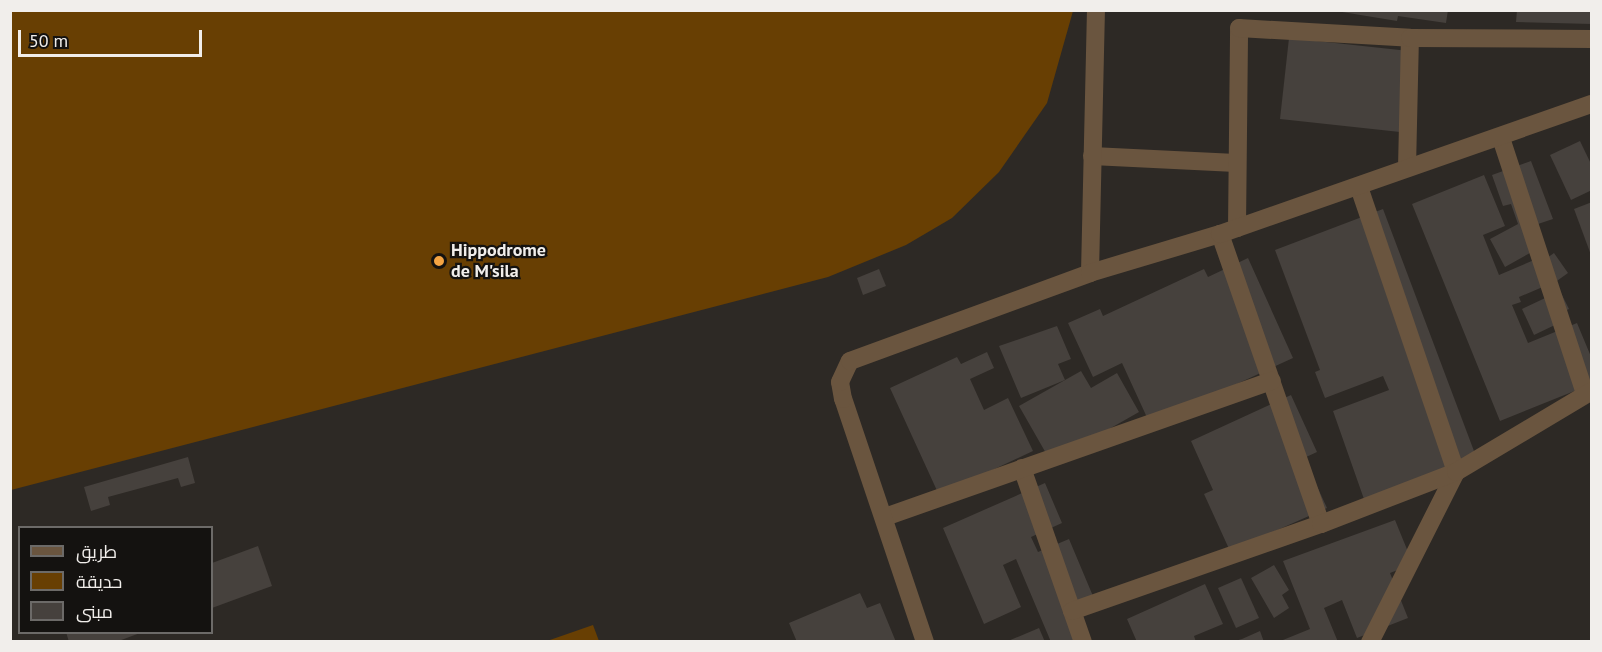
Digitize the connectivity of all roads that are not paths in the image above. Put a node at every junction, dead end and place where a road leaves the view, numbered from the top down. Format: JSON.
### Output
{"nodes":[{"id":1,"x":1096,"y":10,"type":"edge"},
{"id":2,"x":1240,"y":19,"type":"edge"},
{"id":3,"x":1410,"y":38,"type":"junction"},
{"id":4,"x":1592,"y":39,"type":"edge"},
{"id":5,"x":1592,"y":104,"type":"edge"},
{"id":6,"x":1501,"y":138,"type":"junction"},
{"id":7,"x":1092,"y":156,"type":"junction"},
{"id":8,"x":1236,"y":163,"type":"junction"},
{"id":9,"x":1407,"y":168,"type":"junction"},
{"id":10,"x":1359,"y":187,"type":"junction"},
{"id":11,"x":1229,"y":231,"type":"junction"},
{"id":12,"x":1090,"y":273,"type":"junction"},
{"id":13,"x":1272,"y":381,"type":"junction"},
{"id":14,"x":1588,"y":392,"type":"edge"},
{"id":15,"x":1022,"y":468,"type":"junction"},
{"id":16,"x":1456,"y":472,"type":"junction"},
{"id":17,"x":885,"y":517,"type":"junction"},
{"id":18,"x":1321,"y":524,"type":"junction"},
{"id":19,"x":1072,"y":611,"type":"junction"},
{"id":20,"x":925,"y":642,"type":"edge"},
{"id":21,"x":1083,"y":642,"type":"edge"},
{"id":22,"x":1370,"y":642,"type":"edge"}],
"edges":[{"from":1,"to":7,"type":"street"},
{"from":2,"to":3,"type":"street"},
{"from":2,"to":8,"type":"street"},
{"from":3,"to":4,"type":"street"},
{"from":3,"to":9,"type":"street"},
{"from":5,"to":6,"type":"street"},
{"from":6,"to":9,"type":"street"},
{"from":6,"to":14,"type":"street"},
{"from":7,"to":8,"type":"street"},
{"from":7,"to":12,"type":"street"},
{"from":8,"to":11,"type":"street"},
{"from":9,"to":10,"type":"street"},
{"from":10,"to":11,"type":"street"},
{"from":10,"to":16,"type":"street"},
{"from":11,"to":12,"type":"street"},
{"from":11,"to":13,"type":"street"},
{"from":12,"to":17,"type":"street"},
{"from":13,"to":15,"type":"street"},
{"from":13,"to":18,"type":"street"},
{"from":14,"to":16,"type":"street"},
{"from":15,"to":17,"type":"street"},
{"from":15,"to":19,"type":"street"},
{"from":16,"to":18,"type":"street"},
{"from":16,"to":22,"type":"street"},
{"from":17,"to":20,"type":"street"},
{"from":18,"to":19,"type":"street"},
{"from":19,"to":21,"type":"street"}]}
